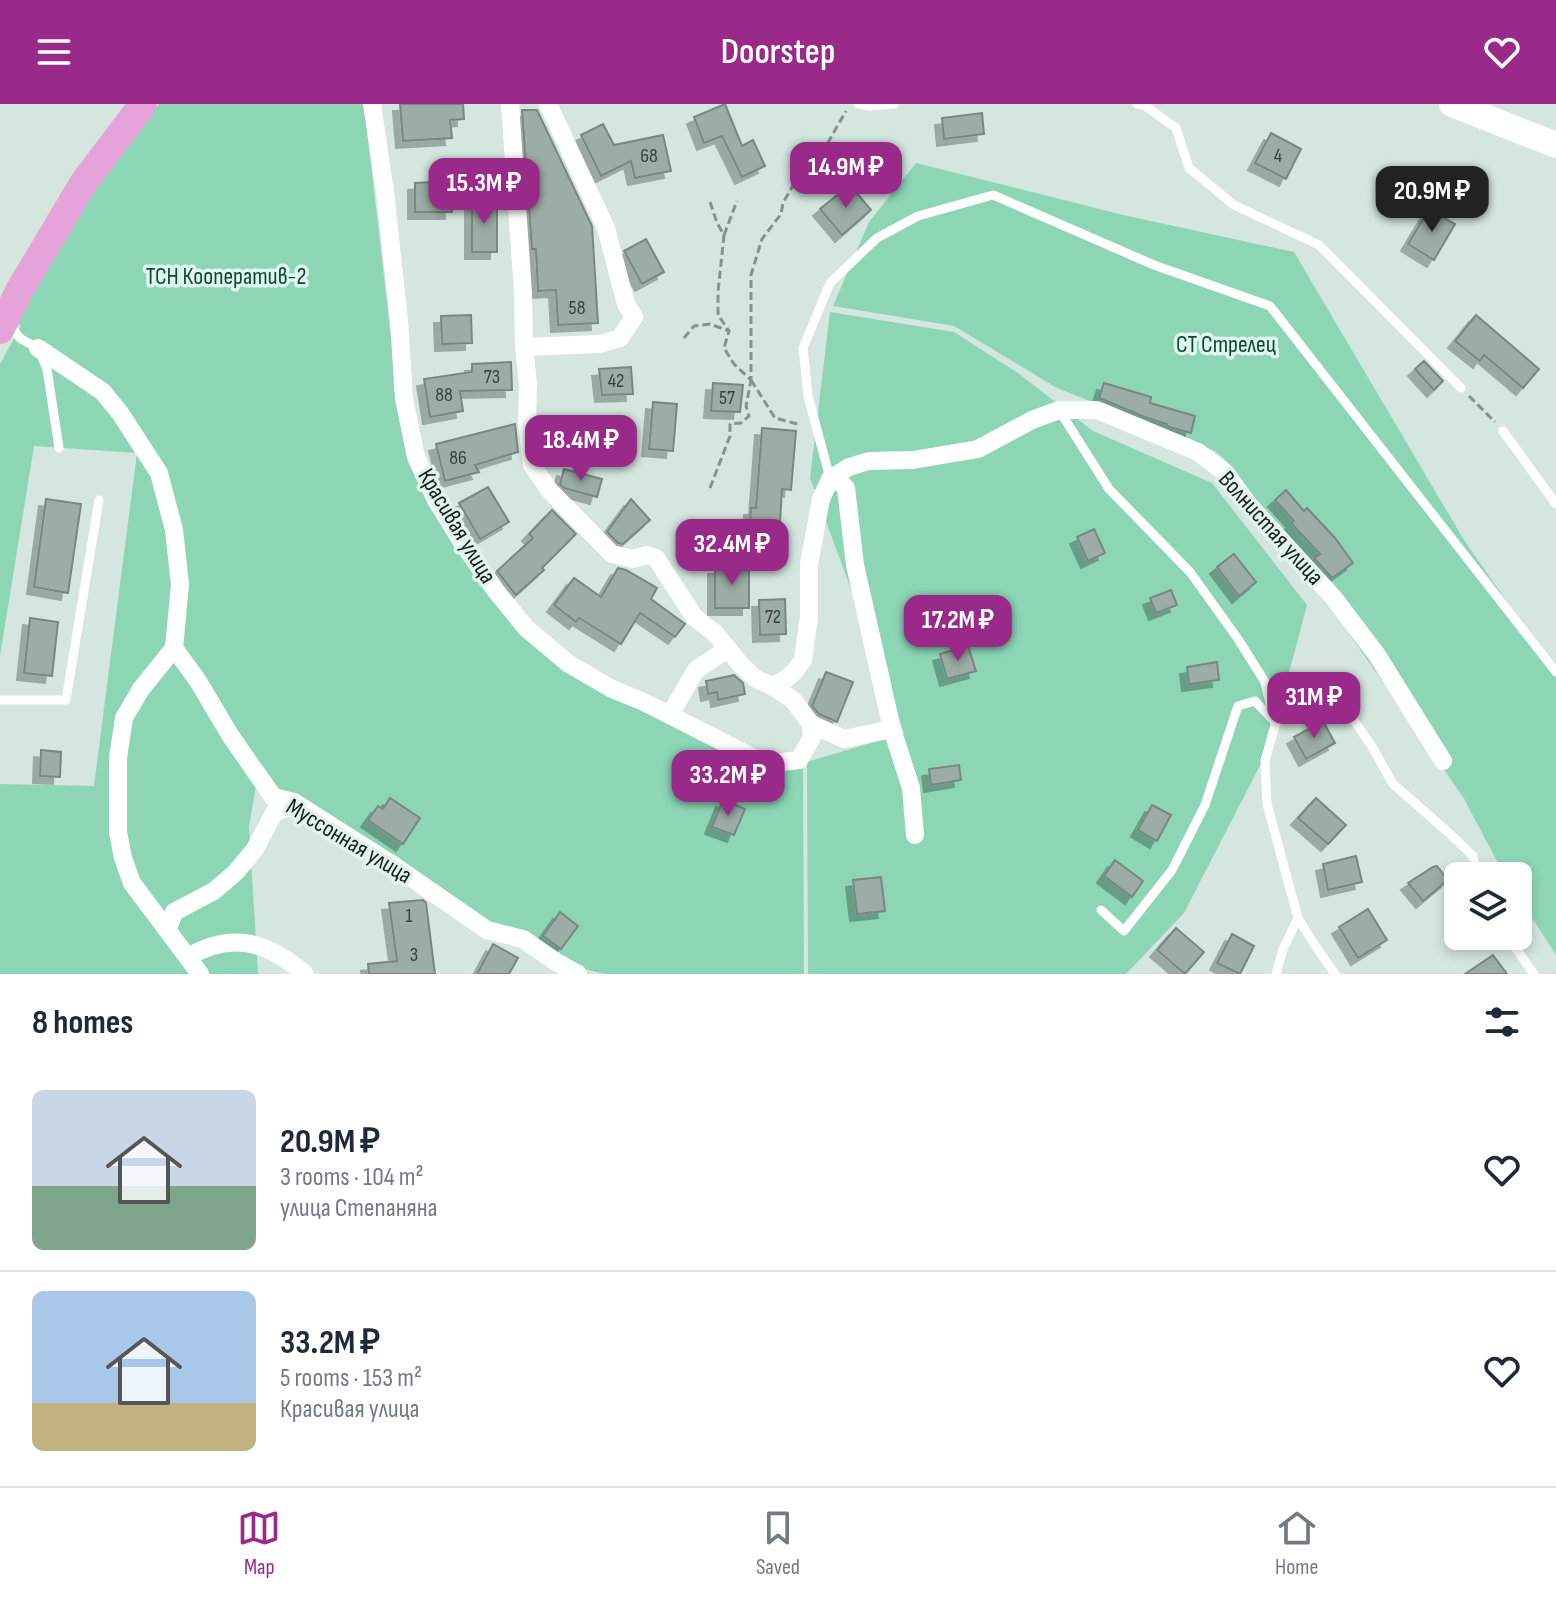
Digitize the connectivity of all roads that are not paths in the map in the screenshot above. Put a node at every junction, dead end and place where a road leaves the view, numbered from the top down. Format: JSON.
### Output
{"nodes":[{"id":1,"x":131,"y":104,"type":"edge"},
{"id":2,"x":143,"y":104,"type":"edge"},
{"id":3,"x":372,"y":104,"type":"edge"},
{"id":4,"x":510,"y":104,"type":"edge"},
{"id":5,"x":548,"y":104,"type":"edge"},
{"id":6,"x":858,"y":104,"type":"edge"},
{"id":7,"x":894,"y":104,"type":"edge"},
{"id":8,"x":1137,"y":104,"type":"edge"},
{"id":9,"x":1452,"y":104,"type":"edge"},
{"id":10,"x":1556,"y":145,"type":"edge"},
{"id":11,"x":7,"y":305,"type":"edge"},
{"id":12,"x":524,"y":347,"type":"junction"},
{"id":13,"x":38,"y":348,"type":"junction"},
{"id":14,"x":1461,"y":388,"type":"road end"},
{"id":15,"x":1059,"y":410,"type":"junction"},
{"id":16,"x":1503,"y":431,"type":"road end"},
{"id":17,"x":59,"y":448,"type":"dead end"},
{"id":18,"x":830,"y":479,"type":"junction"},
{"id":19,"x":99,"y":500,"type":"dead end"},
{"id":20,"x":1556,"y":504,"type":"edge"},
{"id":21,"x":174,"y":648,"type":"junction"},
{"id":22,"x":727,"y":649,"type":"junction"},
{"id":23,"x":1556,"y":672,"type":"edge"},
{"id":24,"x":772,"y":686,"type":"junction"},
{"id":25,"x":0,"y":700,"type":"edge"},
{"id":26,"x":670,"y":715,"type":"junction"},
{"id":27,"x":1273,"y":722,"type":"junction"},
{"id":28,"x":811,"y":724,"type":"junction"},
{"id":29,"x":892,"y":729,"type":"junction"},
{"id":30,"x":1443,"y":761,"type":"dead end"},
{"id":31,"x":300,"y":806,"type":"junction"},
{"id":32,"x":915,"y":835,"type":"dead end"},
{"id":33,"x":1474,"y":862,"type":"edge"},
{"id":34,"x":1101,"y":910,"type":"dead end"},
{"id":35,"x":1298,"y":918,"type":"junction"},
{"id":36,"x":168,"y":929,"type":"junction"},
{"id":37,"x":1517,"y":950,"type":"edge"},
{"id":38,"x":188,"y":957,"type":"junction"},
{"id":39,"x":304,"y":973,"type":"edge"},
{"id":40,"x":200,"y":974,"type":"edge"},
{"id":41,"x":578,"y":974,"type":"edge"},
{"id":42,"x":1276,"y":974,"type":"edge"},
{"id":43,"x":1335,"y":974,"type":"edge"},
{"id":44,"x":1534,"y":974,"type":"edge"}],
"edges":[{"from":1,"to":11,"type":"main road"},
{"from":2,"to":11,"type":"main road"},
{"from":3,"to":26,"type":"street","name":"Красивая улица"},
{"from":4,"to":12,"type":"street"},
{"from":5,"to":12,"type":"street"},
{"from":6,"to":7,"type":"lane"},
{"from":8,"to":14,"type":"lane"},
{"from":9,"to":10,"type":"main road"},
{"from":11,"to":13,"type":"lane"},
{"from":12,"to":22,"type":"street"},
{"from":13,"to":17,"type":"lane"},
{"from":13,"to":21,"type":"street"},
{"from":15,"to":18,"type":"street","name":"Волнистая улица"},
{"from":15,"to":27,"type":"lane"},
{"from":15,"to":30,"type":"street","name":"Волнистая улица"},
{"from":16,"to":20,"type":"lane"},
{"from":18,"to":23,"type":"lane"},
{"from":18,"to":24,"type":"street"},
{"from":18,"to":29,"type":"street"},
{"from":19,"to":25,"type":"lane"},
{"from":21,"to":31,"type":"street","name":"Муссонная улица"},
{"from":21,"to":36,"type":"street"},
{"from":22,"to":24,"type":"street"},
{"from":22,"to":26,"type":"street"},
{"from":24,"to":28,"type":"street"},
{"from":26,"to":28,"type":"street","name":"Красивая улица"},
{"from":27,"to":33,"type":"lane"},
{"from":27,"to":34,"type":"lane"},
{"from":27,"to":35,"type":"lane"},
{"from":28,"to":29,"type":"street"},
{"from":29,"to":32,"type":"street"},
{"from":31,"to":36,"type":"street"},
{"from":31,"to":41,"type":"street","name":"Муссонная улица"},
{"from":35,"to":42,"type":"lane"},
{"from":35,"to":43,"type":"lane"},
{"from":36,"to":38,"type":"street"},
{"from":37,"to":44,"type":"lane"},
{"from":38,"to":39,"type":"street"},
{"from":38,"to":40,"type":"street"}]}
